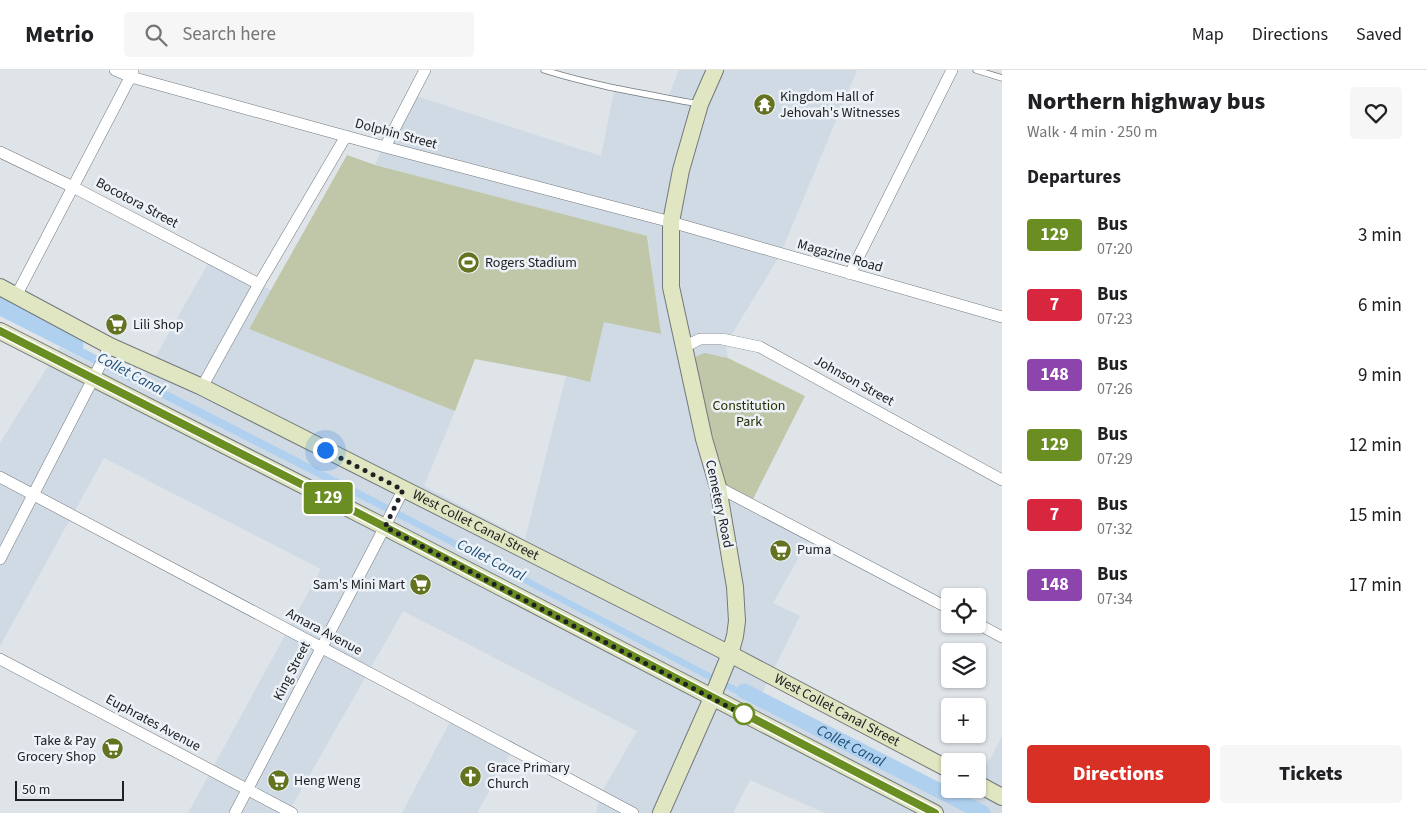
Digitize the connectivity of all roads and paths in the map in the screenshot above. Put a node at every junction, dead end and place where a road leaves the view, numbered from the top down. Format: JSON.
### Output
{"nodes":[{"id":1,"x":115,"y":70,"type":"edge"},
{"id":2,"x":544,"y":70,"type":"edge"},
{"id":3,"x":715,"y":70,"type":"edge"},
{"id":4,"x":952,"y":70,"type":"edge"},
{"id":5,"x":976,"y":70,"type":"edge"},
{"id":6,"x":422,"y":71,"type":"edge"},
{"id":7,"x":132,"y":73,"type":"edge"},
{"id":8,"x":1002,"y":78,"type":"edge"},
{"id":9,"x":700,"y":104,"type":"junction"},
{"id":10,"x":346,"y":136,"type":"junction"},
{"id":11,"x":385,"y":147,"type":"junction"},
{"id":12,"x":0,"y":152,"type":"edge"},
{"id":13,"x":73,"y":187,"type":"junction"},
{"id":14,"x":670,"y":222,"type":"junction"},
{"id":15,"x":850,"y":274,"type":"junction"},
{"id":16,"x":258,"y":284,"type":"junction"},
{"id":17,"x":0,"y":288,"type":"edge"},
{"id":18,"x":16,"y":296,"type":"junction"},
{"id":19,"x":1002,"y":317,"type":"edge"},
{"id":20,"x":0,"y":331,"type":"edge"},
{"id":21,"x":684,"y":347,"type":"junction"},
{"id":22,"x":108,"y":350,"type":"junction"},
{"id":23,"x":96,"y":373,"type":"junction"},
{"id":24,"x":202,"y":387,"type":"junction"},
{"id":25,"x":0,"y":477,"type":"edge"},
{"id":26,"x":1002,"y":480,"type":"edge"},
{"id":27,"x":718,"y":487,"type":"junction"},
{"id":28,"x":34,"y":494,"type":"junction"},
{"id":29,"x":400,"y":496,"type":"junction"},
{"id":30,"x":387,"y":523,"type":"junction"},
{"id":31,"x":0,"y":559,"type":"edge"},
{"id":32,"x":941,"y":604,"type":"edge"},
{"id":33,"x":986,"y":628,"type":"edge"},
{"id":34,"x":1002,"y":636,"type":"edge"},
{"id":35,"x":321,"y":647,"type":"junction"},
{"id":36,"x":0,"y":660,"type":"edge"},
{"id":37,"x":727,"y":660,"type":"junction"},
{"id":38,"x":714,"y":694,"type":"junction"},
{"id":39,"x":941,"y":766,"type":"edge"},
{"id":40,"x":986,"y":788,"type":"edge"},
{"id":41,"x":248,"y":789,"type":"junction"},
{"id":42,"x":1002,"y":797,"type":"edge"},
{"id":43,"x":235,"y":813,"type":"edge"},
{"id":44,"x":292,"y":813,"type":"edge"},
{"id":45,"x":633,"y":813,"type":"edge"},
{"id":46,"x":661,"y":813,"type":"edge"},
{"id":47,"x":935,"y":813,"type":"edge"}],
"edges":[{"from":1,"to":7,"type":"street","name":"Dolphin Street"},
{"from":2,"to":9,"type":"lane"},
{"from":3,"to":9,"type":"street","name":"Cemetery Road"},
{"from":4,"to":15,"type":"street"},
{"from":5,"to":8,"type":"lane"},
{"from":6,"to":11,"type":"street"},
{"from":7,"to":10,"type":"street","name":"Dolphin Street"},
{"from":7,"to":13,"type":"street"},
{"from":9,"to":14,"type":"street","name":"Cemetery Road"},
{"from":10,"to":11,"type":"street","name":"Dolphin Street"},
{"from":10,"to":16,"type":"street"},
{"from":11,"to":14,"type":"street","name":"Dolphin Street"},
{"from":12,"to":13,"type":"street","name":"Bocotora Street"},
{"from":13,"to":16,"type":"street","name":"Bocotora Street"},
{"from":13,"to":18,"type":"street"},
{"from":14,"to":15,"type":"street","name":"Magazine Road"},
{"from":14,"to":21,"type":"street","name":"Cemetery Road"},
{"from":15,"to":19,"type":"street","name":"Magazine Road"},
{"from":16,"to":24,"type":"street"},
{"from":17,"to":18,"type":"street","name":"West Collet Canal Street"},
{"from":18,"to":22,"type":"street","name":"West Collet Canal Street"},
{"from":20,"to":23,"type":"street"},
{"from":21,"to":26,"type":"street","name":"Johnson Street"},
{"from":21,"to":27,"type":"street","name":"Cemetery Road"},
{"from":22,"to":23,"type":"street"},
{"from":22,"to":24,"type":"street","name":"West Collet Canal Street"},
{"from":23,"to":28,"type":"street"},
{"from":23,"to":30,"type":"street"},
{"from":24,"to":29,"type":"street","name":"West Collet Canal Street"},
{"from":25,"to":28,"type":"street","name":"Amara Avenue"},
{"from":27,"to":32,"type":"street"},
{"from":27,"to":37,"type":"street","name":"Cemetery Road"},
{"from":28,"to":31,"type":"street"},
{"from":28,"to":35,"type":"street","name":"Amara Avenue"},
{"from":29,"to":30,"type":"street","name":"King Street"},
{"from":29,"to":37,"type":"street","name":"West Collet Canal Street"},
{"from":30,"to":35,"type":"street","name":"King Street"},
{"from":30,"to":38,"type":"street"},
{"from":33,"to":34,"type":"street"},
{"from":35,"to":41,"type":"street","name":"King Street"},
{"from":35,"to":45,"type":"street","name":"Amara Avenue"},
{"from":36,"to":41,"type":"street","name":"Euphrates Avenue"},
{"from":37,"to":38,"type":"street","name":"Cemetery Road"},
{"from":37,"to":39,"type":"street","name":"West Collet Canal Street"},
{"from":38,"to":46,"type":"street","name":"Cemetery Road"},
{"from":38,"to":47,"type":"street"},
{"from":40,"to":42,"type":"street"},
{"from":41,"to":43,"type":"street","name":"King Street"},
{"from":41,"to":44,"type":"street","name":"Euphrates Avenue"}]}
